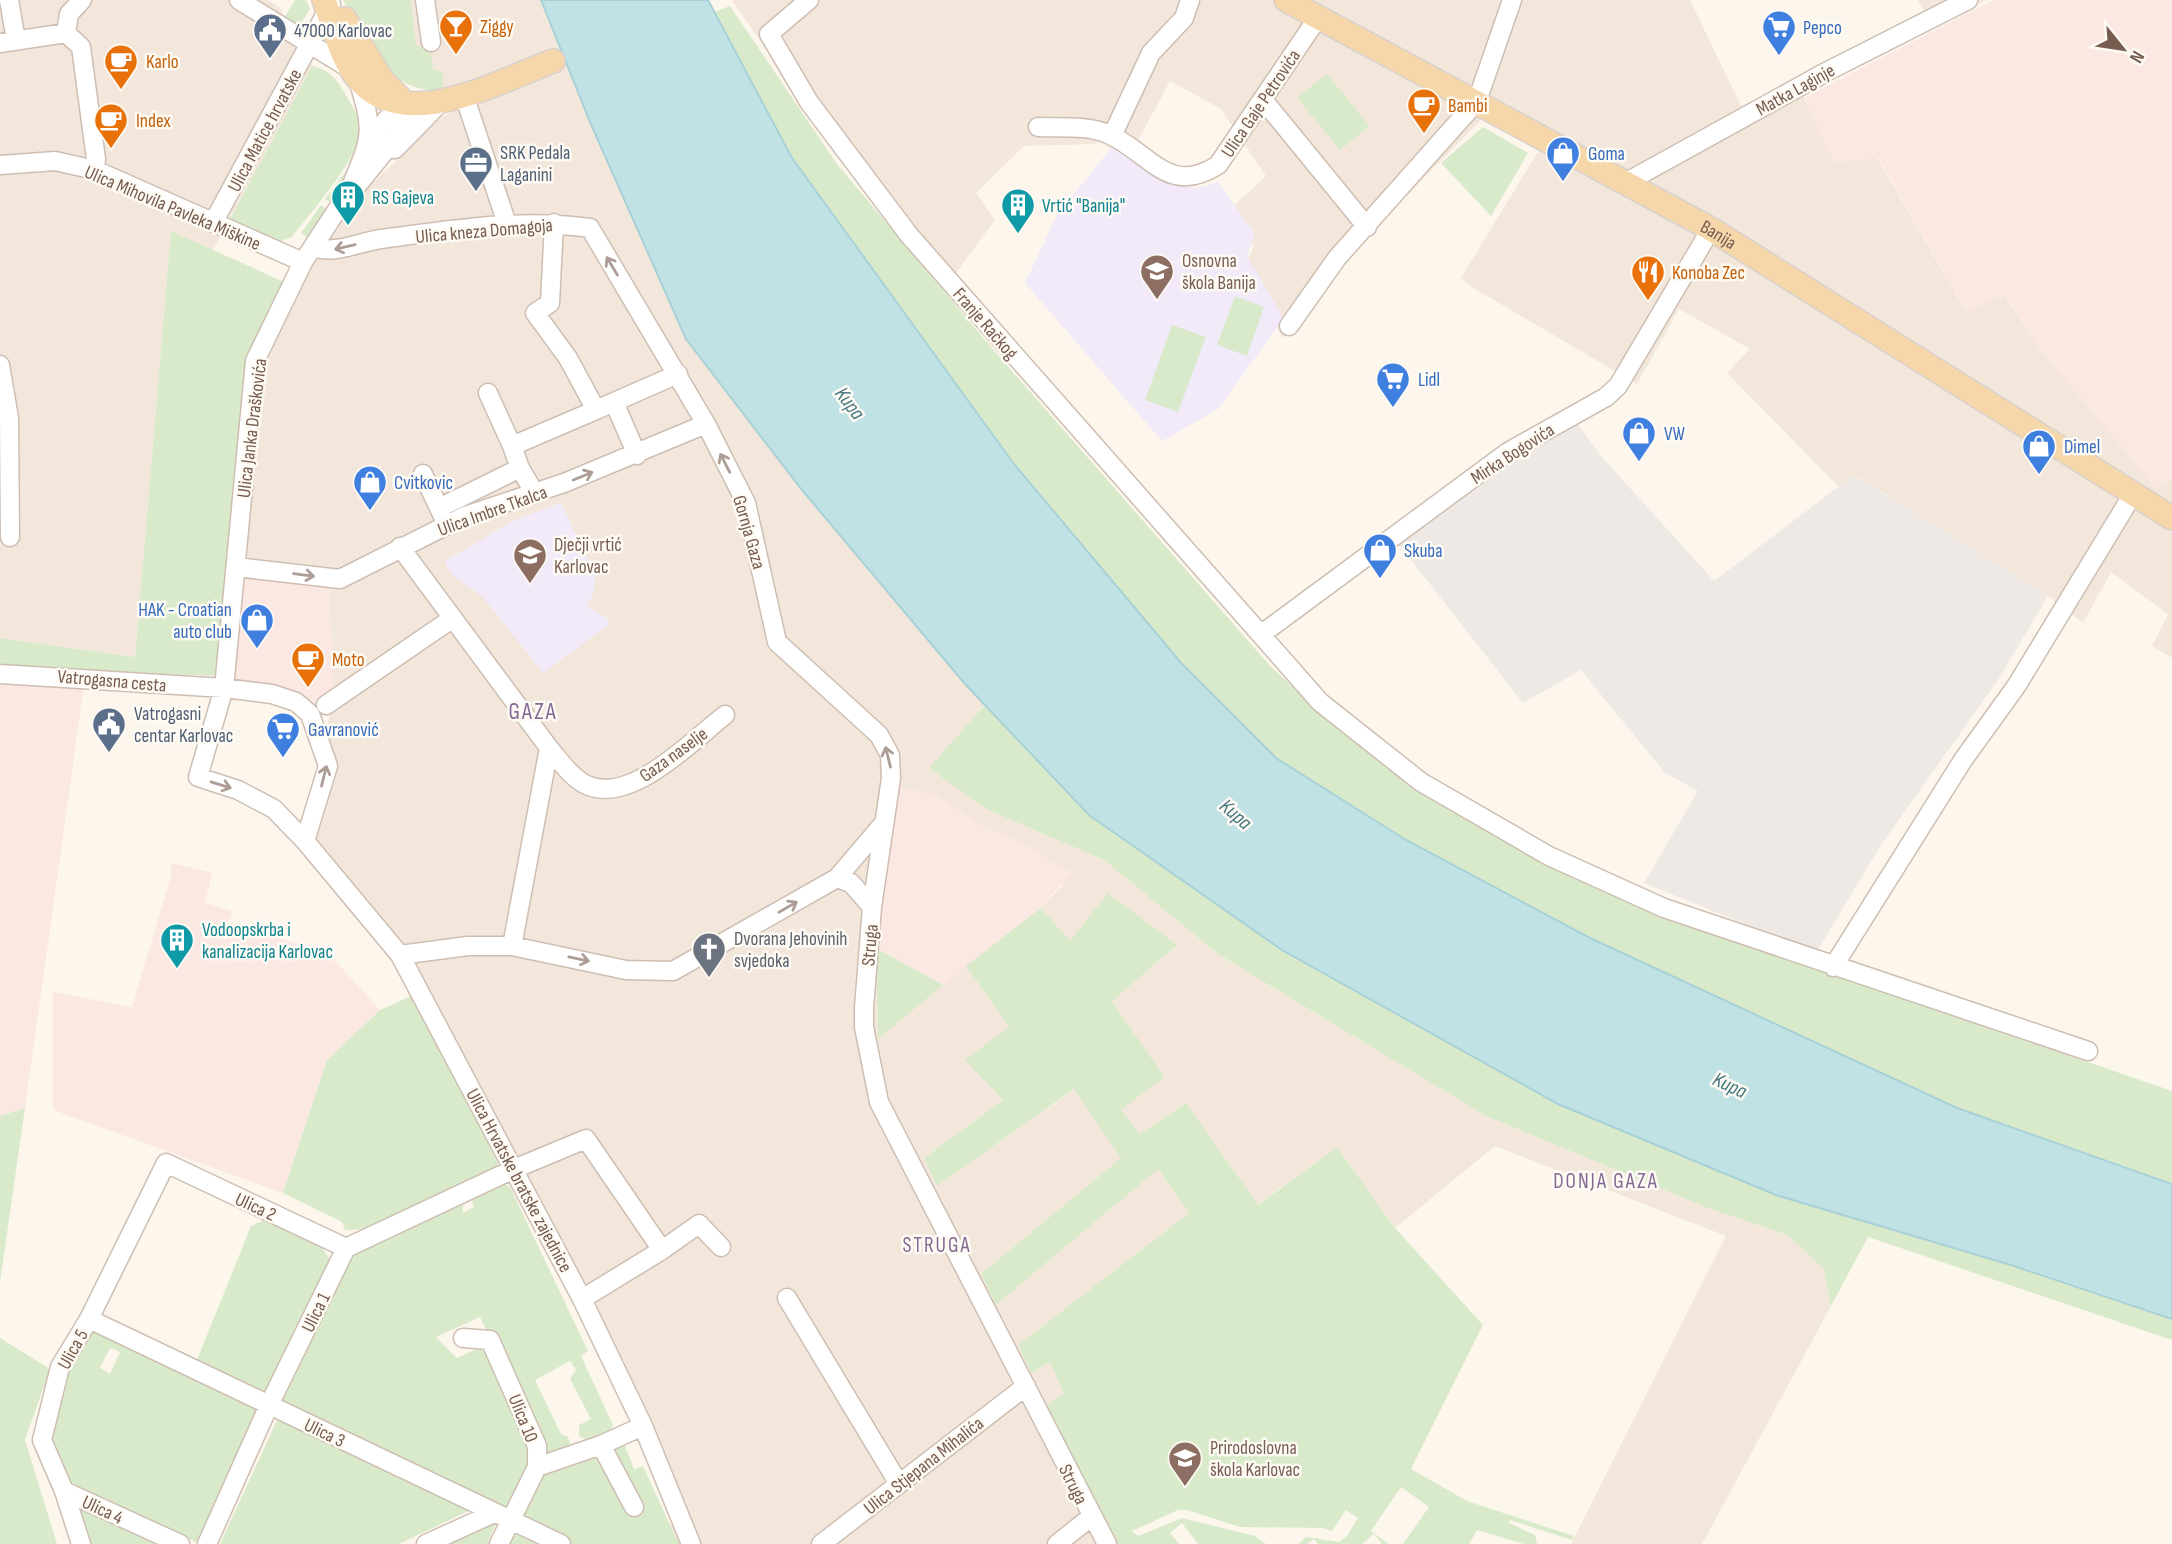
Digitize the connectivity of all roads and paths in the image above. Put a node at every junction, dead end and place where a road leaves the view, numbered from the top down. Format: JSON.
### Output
{"nodes":[{"id":1,"x":9,"y":0,"type":"edge"},
{"id":2,"x":82,"y":0,"type":"edge"},
{"id":3,"x":239,"y":0,"type":"edge"},
{"id":4,"x":425,"y":0,"type":"edge"},
{"id":5,"x":810,"y":0,"type":"edge"},
{"id":6,"x":1190,"y":0,"type":"edge"},
{"id":7,"x":1286,"y":0,"type":"edge"},
{"id":8,"x":1512,"y":0,"type":"edge"},
{"id":9,"x":1968,"y":0,"type":"edge"},
{"id":10,"x":330,"y":3,"type":"edge"},
{"id":11,"x":63,"y":7,"type":"edge"},
{"id":12,"x":1930,"y":7,"type":"edge"},
{"id":13,"x":1318,"y":16,"type":"junction"},
{"id":14,"x":66,"y":33,"type":"junction"},
{"id":15,"x":8,"y":42,"type":"edge"},
{"id":16,"x":431,"y":42,"type":"dead end"},
{"id":17,"x":311,"y":44,"type":"junction"},
{"id":18,"x":553,"y":61,"type":"dead end"},
{"id":19,"x":355,"y":74,"type":"junction"},
{"id":20,"x":464,"y":95,"type":"junction"},
{"id":21,"x":401,"y":98,"type":"junction"},
{"id":22,"x":442,"y":101,"type":"junction"},
{"id":23,"x":1264,"y":101,"type":"junction"},
{"id":24,"x":1477,"y":101,"type":"junction"},
{"id":25,"x":1038,"y":127,"type":"dead end"},
{"id":26,"x":1112,"y":136,"type":"junction"},
{"id":27,"x":373,"y":154,"type":"junction"},
{"id":28,"x":0,"y":165,"type":"edge"},
{"id":29,"x":95,"y":170,"type":"junction"},
{"id":30,"x":1625,"y":183,"type":"junction"},
{"id":31,"x":213,"y":223,"type":"junction"},
{"id":32,"x":554,"y":223,"type":"junction"},
{"id":33,"x":507,"y":224,"type":"junction"},
{"id":34,"x":1367,"y":227,"type":"junction"},
{"id":35,"x":590,"y":228,"type":"joint"},
{"id":36,"x":1711,"y":229,"type":"junction"},
{"id":37,"x":308,"y":255,"type":"junction"},
{"id":38,"x":1289,"y":326,"type":"dead end"},
{"id":39,"x":0,"y":365,"type":"edge"},
{"id":40,"x":678,"y":374,"type":"junction"},
{"id":41,"x":488,"y":393,"type":"dead end"},
{"id":42,"x":614,"y":402,"type":"junction"},
{"id":43,"x":596,"y":410,"type":"junction"},
{"id":44,"x":5,"y":418,"type":"edge"},
{"id":45,"x":706,"y":424,"type":"junction"},
{"id":46,"x":512,"y":446,"type":"junction"},
{"id":47,"x":637,"y":455,"type":"junction"},
{"id":48,"x":5,"y":457,"type":"edge"},
{"id":49,"x":520,"y":468,"type":"junction"},
{"id":50,"x":423,"y":474,"type":"dead end"},
{"id":51,"x":535,"y":494,"type":"junction"},
{"id":52,"x":2133,"y":494,"type":"junction"},
{"id":53,"x":443,"y":516,"type":"junction"},
{"id":54,"x":2172,"y":518,"type":"edge"},
{"id":55,"x":10,"y":537,"type":"dead end"},
{"id":56,"x":400,"y":547,"type":"junction"},
{"id":57,"x":236,"y":566,"type":"junction"},
{"id":58,"x":453,"y":618,"type":"junction"},
{"id":59,"x":1263,"y":633,"type":"junction"},
{"id":60,"x":0,"y":674,"type":"edge"},
{"id":61,"x":224,"y":688,"type":"junction"},
{"id":62,"x":326,"y":705,"type":"dead end"},
{"id":63,"x":725,"y":715,"type":"dead end"},
{"id":64,"x":550,"y":748,"type":"junction"},
{"id":65,"x":883,"y":824,"type":"junction"},
{"id":66,"x":305,"y":841,"type":"junction"},
{"id":67,"x":837,"y":878,"type":"junction"},
{"id":68,"x":872,"y":907,"type":"junction"},
{"id":69,"x":512,"y":946,"type":"junction"},
{"id":70,"x":400,"y":955,"type":"junction"},
{"id":71,"x":1833,"y":967,"type":"junction"},
{"id":72,"x":2088,"y":1051,"type":"dead end"},
{"id":73,"x":166,"y":1163,"type":"joint"},
{"id":74,"x":514,"y":1169,"type":"junction"},
{"id":75,"x":721,"y":1247,"type":"dead end"},
{"id":76,"x":346,"y":1248,"type":"junction"},
{"id":77,"x":662,"y":1250,"type":"junction"},
{"id":78,"x":787,"y":1298,"type":"dead end"},
{"id":79,"x":582,"y":1299,"type":"junction"},
{"id":80,"x":89,"y":1320,"type":"junction"},
{"id":81,"x":463,"y":1338,"type":"dead end"},
{"id":82,"x":1026,"y":1386,"type":"junction"},
{"id":83,"x":269,"y":1405,"type":"junction"},
{"id":84,"x":643,"y":1426,"type":"junction"},
{"id":85,"x":601,"y":1445,"type":"junction"},
{"id":86,"x":537,"y":1467,"type":"junction"},
{"id":87,"x":899,"y":1484,"type":"junction"},
{"id":88,"x":64,"y":1491,"type":"junction"},
{"id":89,"x":634,"y":1507,"type":"dead end"},
{"id":90,"x":502,"y":1517,"type":"junction"},
{"id":91,"x":1091,"y":1517,"type":"junction"},
{"id":92,"x":81,"y":1544,"type":"edge"},
{"id":93,"x":180,"y":1544,"type":"edge"},
{"id":94,"x":207,"y":1544,"type":"edge"},
{"id":95,"x":426,"y":1544,"type":"edge"},
{"id":96,"x":499,"y":1544,"type":"edge"},
{"id":97,"x":561,"y":1544,"type":"edge"},
{"id":98,"x":691,"y":1544,"type":"edge"},
{"id":99,"x":821,"y":1544,"type":"edge"},
{"id":100,"x":1057,"y":1544,"type":"edge"},
{"id":101,"x":1107,"y":1544,"type":"edge"}],
"edges":[{"from":1,"to":15,"type":"street"},
{"from":2,"to":11,"type":"street"},
{"from":3,"to":17,"type":"street"},
{"from":4,"to":16,"type":"street"},
{"from":5,"to":59,"type":"street","name":"Franje Račkog"},
{"from":6,"to":26,"type":"street"},
{"from":7,"to":13,"type":"main road","name":"Banija"},
{"from":8,"to":24,"type":"street"},
{"from":9,"to":12,"type":"street","name":"Matka Laginje"},
{"from":10,"to":17,"type":"street","name":"Ulica Matice hrvatske"},
{"from":10,"to":19,"type":"main road"},
{"from":10,"to":21,"type":"main road"},
{"from":11,"to":14,"type":"street"},
{"from":12,"to":30,"type":"street","name":"Matka Laginje"},
{"from":13,"to":23,"type":"street","name":"Ulica Gaje Petrovića"},
{"from":13,"to":24,"type":"main road","name":"Banija"},
{"from":14,"to":15,"type":"street"},
{"from":14,"to":29,"type":"street"},
{"from":17,"to":19,"type":"street"},
{"from":17,"to":31,"type":"street","name":"Ulica Matice hrvatske"},
{"from":18,"to":20,"type":"main road"},
{"from":19,"to":21,"type":"main road"},
{"from":19,"to":27,"type":"street"},
{"from":20,"to":22,"type":"main road"},
{"from":20,"to":33,"type":"street"},
{"from":21,"to":22,"type":"main road"},
{"from":21,"to":27,"type":"street"},
{"from":22,"to":27,"type":"street"},
{"from":23,"to":26,"type":"street","name":"Ulica Gaje Petrovića"},
{"from":23,"to":34,"type":"street"},
{"from":24,"to":30,"type":"main road","name":"Banija"},
{"from":24,"to":34,"type":"street"},
{"from":25,"to":26,"type":"street","name":"Ulica Gaje Petrovića"},
{"from":27,"to":37,"type":"street","name":"Ulica Janka Draškovića"},
{"from":28,"to":29,"type":"street","name":"Ulica Mihovila Pavleka Miškine"},
{"from":29,"to":31,"type":"street","name":"Ulica Mihovila Pavleka Miškine"},
{"from":30,"to":36,"type":"main road","name":"Banija"},
{"from":31,"to":37,"type":"street","name":"Ulica Mihovila Pavleka Miškine"},
{"from":32,"to":33,"type":"street","name":"Ulica kneza Domagoja"},
{"from":32,"to":35,"type":"street","name":"Ulica kneza Domagoja"},
{"from":32,"to":43,"type":"street"},
{"from":33,"to":37,"type":"street","name":"Ulica kneza Domagoja","one_way":true},
{"from":34,"to":38,"type":"street"},
{"from":40,"to":35,"type":"street","name":"Gornja Gaza","one_way":true},
{"from":36,"to":52,"type":"main road","name":"Banija"},
{"from":36,"to":59,"type":"street","name":"Mirka Bogovića"},
{"from":37,"to":57,"type":"street","name":"Ulica Janka Draškovića"},
{"from":39,"to":44,"type":"street"},
{"from":40,"to":42,"type":"street"},
{"from":40,"to":45,"type":"street","name":"Gornja Gaza"},
{"from":41,"to":46,"type":"street"},
{"from":42,"to":43,"type":"street"},
{"from":42,"to":47,"type":"street"},
{"from":43,"to":46,"type":"street"},
{"from":44,"to":48,"type":"street"},
{"from":45,"to":47,"type":"street","name":"Ulica Imbre Tkalca"},
{"from":65,"to":45,"type":"street","name":"Gornja Gaza","one_way":true},
{"from":46,"to":49,"type":"street"},
{"from":51,"to":47,"type":"street","name":"Ulica Imbre Tkalca","one_way":true},
{"from":48,"to":55,"type":"street"},
{"from":49,"to":51,"type":"street"},
{"from":49,"to":53,"type":"street"},
{"from":50,"to":53,"type":"street"},
{"from":51,"to":53,"type":"street","name":"Ulica Imbre Tkalca"},
{"from":52,"to":54,"type":"main road","name":"Banija"},
{"from":52,"to":71,"type":"street"},
{"from":53,"to":56,"type":"street","name":"Ulica Imbre Tkalca"},
{"from":57,"to":56,"type":"street","name":"Ulica Imbre Tkalca","one_way":true},
{"from":56,"to":58,"type":"street","name":"Gaza naselje"},
{"from":57,"to":61,"type":"street","name":"Ulica Janka Draškovića"},
{"from":58,"to":62,"type":"street"},
{"from":58,"to":64,"type":"street","name":"Gaza naselje"},
{"from":59,"to":71,"type":"street"},
{"from":60,"to":61,"type":"street","name":"Vatrogasna cesta"},
{"from":61,"to":66,"type":"street","name":"Ulica Janka Draškovića","one_way":true},
{"from":66,"to":61,"type":"street","name":"Vatrogasna cesta","one_way":true},
{"from":63,"to":64,"type":"street","name":"Gaza naselje"},
{"from":64,"to":69,"type":"street"},
{"from":65,"to":67,"type":"street"},
{"from":65,"to":68,"type":"street","name":"Struga"},
{"from":66,"to":70,"type":"street","name":"Ulica Hrvatske bratske zajednice"},
{"from":67,"to":68,"type":"street"},
{"from":69,"to":67,"type":"street","one_way":true},
{"from":68,"to":82,"type":"street","name":"Struga"},
{"from":69,"to":70,"type":"street"},
{"from":70,"to":74,"type":"street","name":"Ulica Hrvatske bratske zajednice"},
{"from":71,"to":72,"type":"street"},
{"from":73,"to":76,"type":"street","name":"Ulica 2"},
{"from":73,"to":80,"type":"street","name":"Ulica 5"},
{"from":74,"to":76,"type":"street"},
{"from":74,"to":77,"type":"street"},
{"from":74,"to":79,"type":"street","name":"Ulica Hrvatske bratske zajednice"},
{"from":75,"to":77,"type":"street"},
{"from":76,"to":83,"type":"street","name":"Ulica 1"},
{"from":77,"to":79,"type":"street"},
{"from":78,"to":87,"type":"street"},
{"from":79,"to":84,"type":"street","name":"Ulica Hrvatske bratske zajednice"},
{"from":80,"to":83,"type":"street","name":"Ulica 3"},
{"from":80,"to":88,"type":"street","name":"Ulica 5"},
{"from":81,"to":86,"type":"street","name":"Ulica 10"},
{"from":82,"to":87,"type":"street","name":"Ulica Stjepana Mihalića"},
{"from":82,"to":91,"type":"street","name":"Struga"},
{"from":83,"to":90,"type":"street","name":"Ulica 3"},
{"from":83,"to":94,"type":"street","name":"Ulica 1"},
{"from":84,"to":85,"type":"street"},
{"from":84,"to":98,"type":"street","name":"Ulica Hrvatske bratske zajednice"},
{"from":85,"to":86,"type":"street"},
{"from":85,"to":89,"type":"street"},
{"from":86,"to":90,"type":"street","name":"Ulica 10"},
{"from":87,"to":99,"type":"street","name":"Ulica Stjepana Mihalića"},
{"from":88,"to":92,"type":"street","name":"Ulica 5"},
{"from":88,"to":93,"type":"street","name":"Ulica 4"},
{"from":90,"to":95,"type":"street"},
{"from":90,"to":96,"type":"street","name":"Ulica 10"},
{"from":90,"to":97,"type":"street","name":"Ulica 3"},
{"from":91,"to":100,"type":"street"},
{"from":91,"to":101,"type":"street","name":"Struga"}]}
